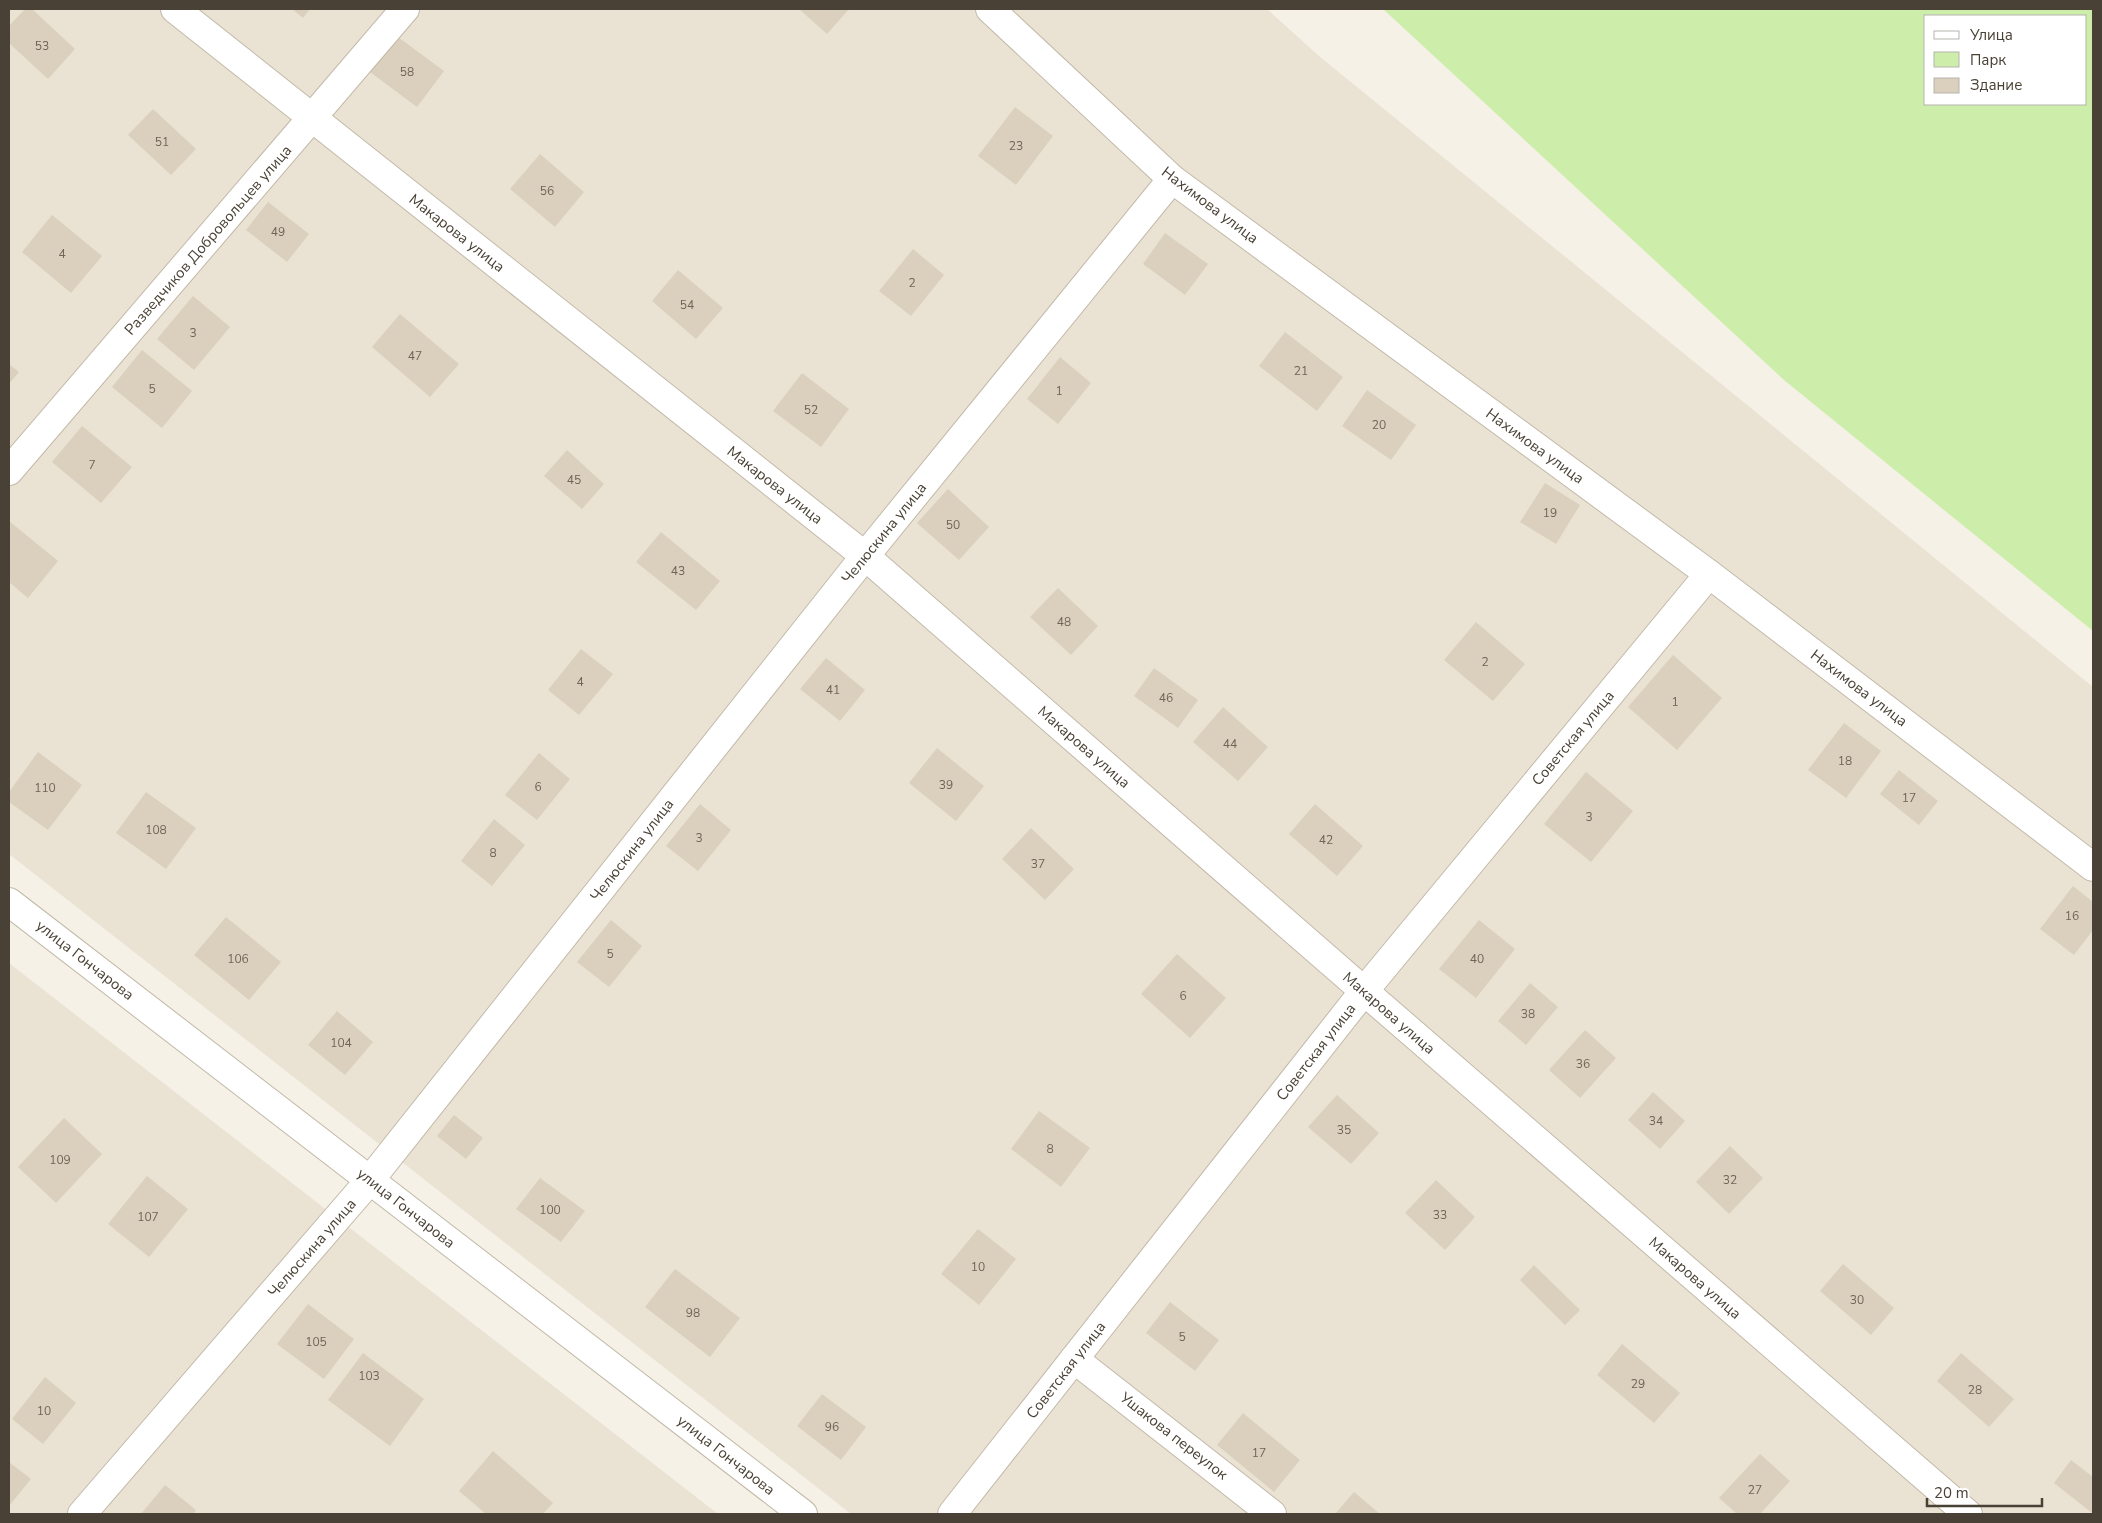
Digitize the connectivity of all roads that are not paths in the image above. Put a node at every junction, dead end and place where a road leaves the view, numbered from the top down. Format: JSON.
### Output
{"nodes":[{"id":1,"x":175,"y":9,"type":"edge"},
{"id":2,"x":405,"y":9,"type":"edge"},
{"id":3,"x":990,"y":9,"type":"edge"},
{"id":4,"x":312,"y":119,"type":"junction"},
{"id":5,"x":1172,"y":179,"type":"junction"},
{"id":6,"x":9,"y":471,"type":"edge"},
{"id":7,"x":865,"y":556,"type":"junction"},
{"id":8,"x":1709,"y":574,"type":"junction"},
{"id":9,"x":2093,"y":867,"type":"edge"},
{"id":10,"x":9,"y":902,"type":"edge"},
{"id":11,"x":1364,"y":991,"type":"junction"},
{"id":12,"x":370,"y":1180,"type":"junction"},
{"id":13,"x":1074,"y":1359,"type":"junction"},
{"id":14,"x":82,"y":1514,"type":"edge"},
{"id":15,"x":803,"y":1514,"type":"edge"},
{"id":16,"x":952,"y":1514,"type":"edge"},
{"id":17,"x":1272,"y":1514,"type":"edge"},
{"id":18,"x":1968,"y":1514,"type":"edge"}],
"edges":[{"from":1,"to":4,"type":"street","name":"Макарова улица"},
{"from":2,"to":4,"type":"street","name":"Разведчиков Добровольцев улица"},
{"from":3,"to":5,"type":"street","name":"Нахимова улица"},
{"from":4,"to":6,"type":"street","name":"Разведчиков Добровольцев улица"},
{"from":4,"to":7,"type":"street","name":"Макарова улица"},
{"from":5,"to":7,"type":"street","name":"Челюскина улица"},
{"from":5,"to":8,"type":"street","name":"Нахимова улица"},
{"from":7,"to":11,"type":"street","name":"Макарова улица"},
{"from":7,"to":12,"type":"street","name":"Челюскина улица"},
{"from":8,"to":9,"type":"street","name":"Нахимова улица"},
{"from":8,"to":11,"type":"street","name":"Советская улица"},
{"from":10,"to":12,"type":"street","name":"улица Гончарова"},
{"from":11,"to":13,"type":"street","name":"Советская улица"},
{"from":11,"to":18,"type":"street","name":"Макарова улица"},
{"from":12,"to":14,"type":"street","name":"Челюскина улица"},
{"from":12,"to":15,"type":"street","name":"улица Гончарова"},
{"from":13,"to":16,"type":"street","name":"Советская улица"},
{"from":13,"to":17,"type":"street","name":"Ушакова переулок"}]}
